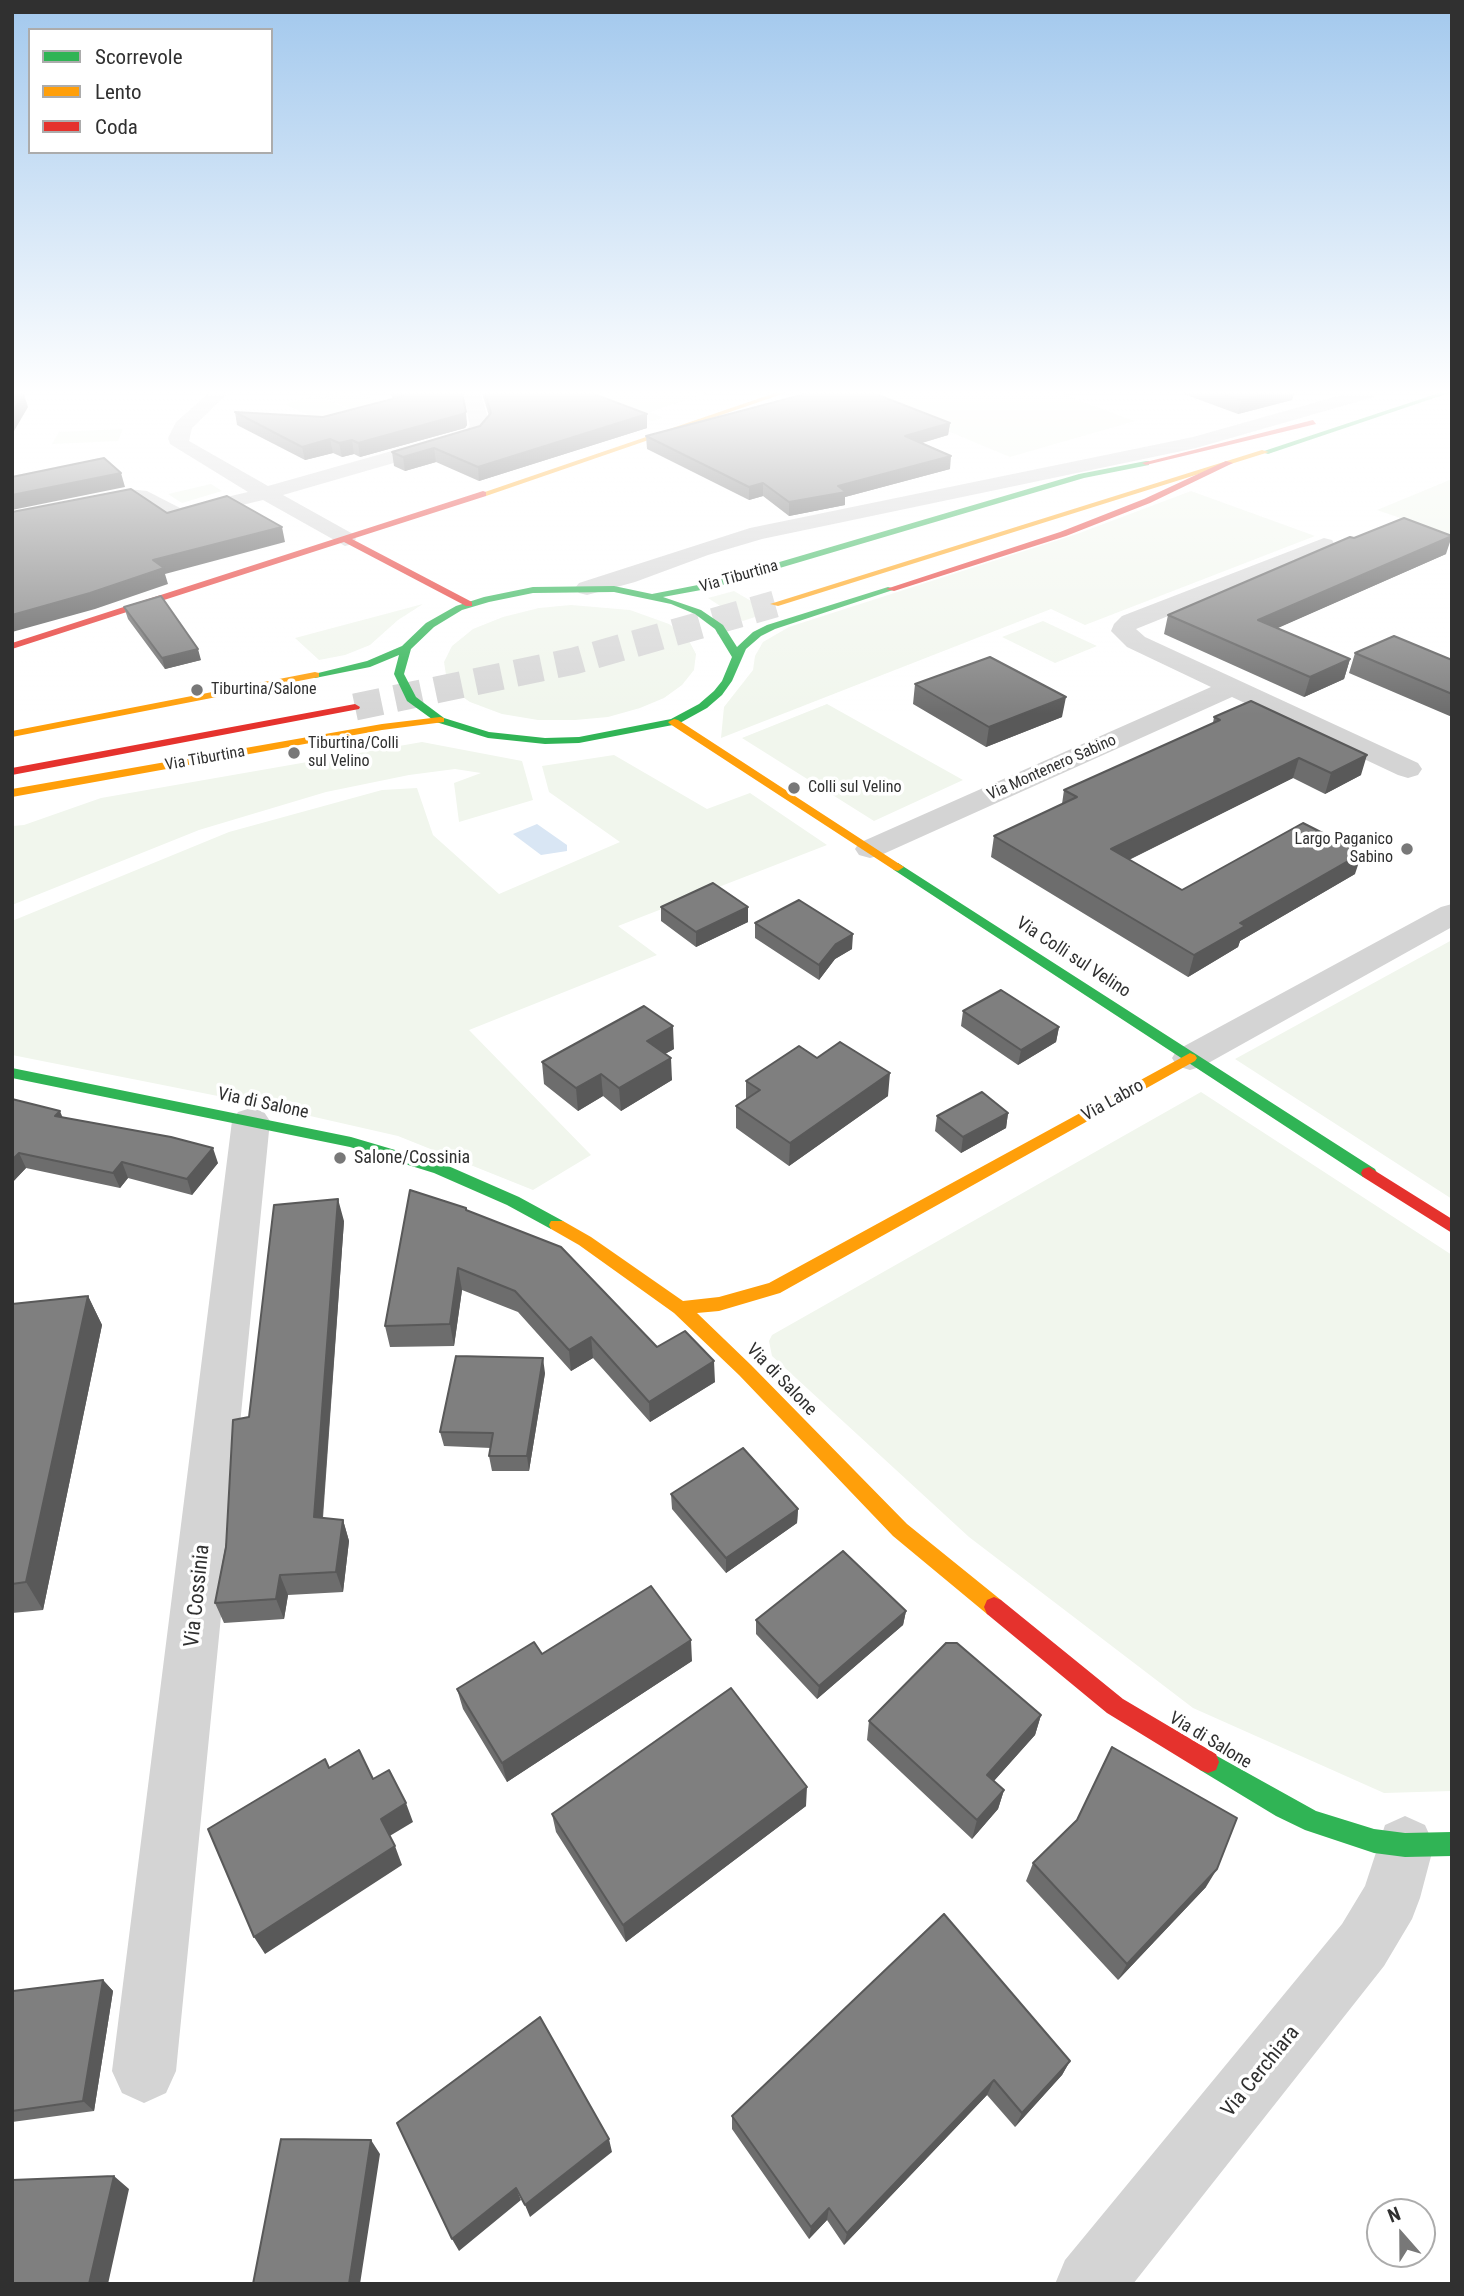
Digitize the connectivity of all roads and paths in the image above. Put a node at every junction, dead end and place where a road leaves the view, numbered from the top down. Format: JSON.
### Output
{"nodes":[{"id":1,"x":99,"y":500,"type":"edge"},
{"id":2,"x":149,"y":500,"type":"edge"},
{"id":3,"x":238,"y":500,"type":"edge"},
{"id":4,"x":275,"y":500,"type":"edge"},
{"id":5,"x":464,"y":500,"type":"edge"},
{"id":6,"x":917,"y":500,"type":"edge"},
{"id":7,"x":1000,"y":500,"type":"edge"},
{"id":8,"x":1060,"y":500,"type":"edge"},
{"id":9,"x":1109,"y":500,"type":"edge"},
{"id":10,"x":1148,"y":500,"type":"edge"},
{"id":11,"x":12,"y":520,"type":"edge"},
{"id":12,"x":345,"y":539,"type":"junction"},
{"id":13,"x":1324,"y":545,"type":"edge"},
{"id":14,"x":587,"y":587,"type":"junction"},
{"id":15,"x":758,"y":594,"type":"tunnel mouth"},
{"id":16,"x":651,"y":595,"type":"junction"},
{"id":17,"x":469,"y":604,"type":"junction"},
{"id":18,"x":775,"y":604,"type":"tunnel mouth"},
{"id":19,"x":12,"y":646,"type":"edge"},
{"id":20,"x":406,"y":649,"type":"junction"},
{"id":21,"x":737,"y":656,"type":"junction"},
{"id":22,"x":1233,"y":687,"type":"junction"},
{"id":23,"x":440,"y":720,"type":"junction"},
{"id":24,"x":674,"y":722,"type":"junction"},
{"id":25,"x":12,"y":734,"type":"edge"},
{"id":26,"x":12,"y":755,"type":"edge"},
{"id":27,"x":1408,"y":769,"type":"dead end"},
{"id":28,"x":12,"y":772,"type":"edge"},
{"id":29,"x":105,"y":776,"type":"junction"},
{"id":30,"x":12,"y":793,"type":"edge"},
{"id":31,"x":12,"y":806,"type":"edge"},
{"id":32,"x":870,"y":849,"type":"junction"},
{"id":33,"x":1452,"y":914,"type":"edge"},
{"id":34,"x":1191,"y":1058,"type":"junction"},
{"id":35,"x":12,"y":1073,"type":"edge"},
{"id":36,"x":251,"y":1121,"type":"junction"},
{"id":37,"x":1452,"y":1227,"type":"edge"},
{"id":38,"x":774,"y":1288,"type":"junction"},
{"id":39,"x":760,"y":1307,"type":"dead end"},
{"id":40,"x":680,"y":1308,"type":"junction"},
{"id":41,"x":742,"y":1339,"type":"dead end"},
{"id":42,"x":745,"y":1370,"type":"junction"},
{"id":43,"x":1429,"y":1844,"type":"edge"},
{"id":44,"x":144,"y":2071,"type":"dead end"},
{"id":45,"x":1089,"y":2284,"type":"edge"}],
"edges":[{"from":1,"to":11,"type":"street"},
{"from":2,"to":3,"type":"street"},
{"from":4,"to":12,"type":"street"},
{"from":5,"to":12,"type":"street"},
{"from":6,"to":14,"type":"street","name":"Via Tiburtina"},
{"from":7,"to":16,"type":"street","name":"Via Tiburtina"},
{"from":8,"to":15,"type":"street","name":"Via Tiburtina"},
{"from":9,"to":18,"type":"street","name":"Via Tiburtina"},
{"from":10,"to":21,"type":"street","name":"Via Tiburtina"},
{"from":12,"to":17,"type":"street"},
{"from":12,"to":19,"type":"street"},
{"from":13,"to":22,"type":"street"},
{"from":14,"to":16,"type":"street","name":"Via Tiburtina"},
{"from":14,"to":17,"type":"street","name":"Via Tiburtina"},
{"from":16,"to":21,"type":"street","name":"Via Tiburtina"},
{"from":17,"to":20,"type":"street","name":"Via Tiburtina"},
{"from":20,"to":23,"type":"street","name":"Via Tiburtina"},
{"from":20,"to":25,"type":"street","name":"Via Tiburtina"},
{"from":21,"to":24,"type":"street","name":"Via Tiburtina"},
{"from":22,"to":27,"type":"street"},
{"from":22,"to":32,"type":"street","name":"Via Montenero Sabino"},
{"from":23,"to":24,"type":"street","name":"Via Tiburtina"},
{"from":23,"to":29,"type":"street","name":"Via Tiburtina"},
{"from":24,"to":32,"type":"street","name":"Via Colli sul Velino"},
{"from":26,"to":28,"type":"street","name":"Via Tiburtina"},
{"from":29,"to":30,"type":"street","name":"Via Tiburtina"},
{"from":29,"to":31,"type":"street"},
{"from":32,"to":34,"type":"street","name":"Via Colli sul Velino"},
{"from":33,"to":34,"type":"street","name":"Via Labro"},
{"from":34,"to":37,"type":"street","name":"Via Colli sul Velino"},
{"from":34,"to":38,"type":"street","name":"Via Labro"},
{"from":35,"to":36,"type":"street","name":"Via di Salone"},
{"from":36,"to":40,"type":"street","name":"Via di Salone"},
{"from":36,"to":44,"type":"street","name":"Via Cossinia"},
{"from":38,"to":39,"type":"street","name":"Via Labro"},
{"from":38,"to":40,"type":"street","name":"Via Labro"},
{"from":40,"to":42,"type":"street","name":"Via di Salone"},
{"from":41,"to":42,"type":"street"},
{"from":42,"to":43,"type":"street","name":"Via di Salone"},
{"from":43,"to":45,"type":"street","name":"Via Cerchiara"}]}
